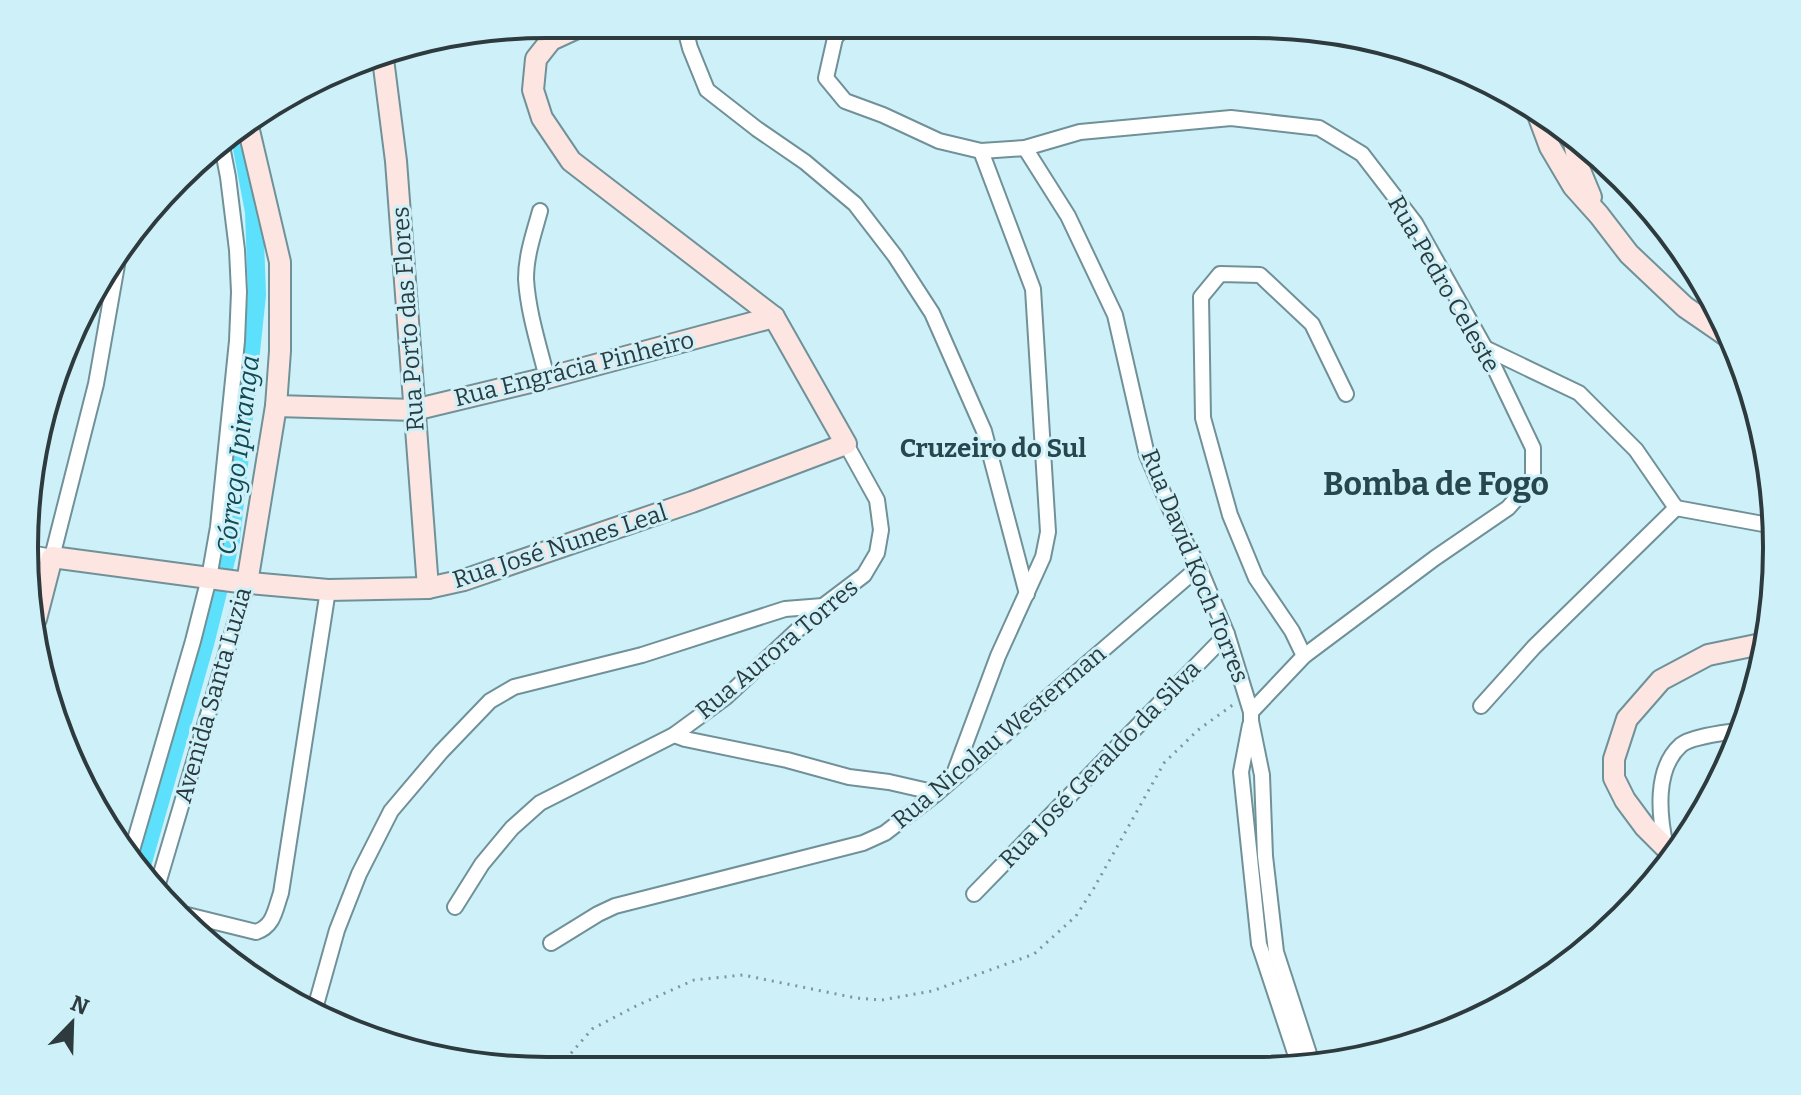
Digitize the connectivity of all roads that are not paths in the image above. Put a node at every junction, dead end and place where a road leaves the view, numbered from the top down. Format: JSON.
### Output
{"nodes":[{"id":1,"x":555,"y":38,"type":"edge"},
{"id":2,"x":687,"y":38,"type":"edge"},
{"id":3,"x":835,"y":38,"type":"edge"},
{"id":4,"x":384,"y":65,"type":"edge"},
{"id":5,"x":1543,"y":128,"type":"edge"},
{"id":6,"x":250,"y":134,"type":"edge"},
{"id":7,"x":1025,"y":148,"type":"junction"},
{"id":8,"x":981,"y":151,"type":"junction"},
{"id":9,"x":1576,"y":153,"type":"edge"},
{"id":10,"x":224,"y":154,"type":"edge"},
{"id":11,"x":540,"y":211,"type":"dead end"},
{"id":12,"x":1599,"y":215,"type":"junction"},
{"id":13,"x":114,"y":279,"type":"edge"},
{"id":14,"x":774,"y":317,"type":"junction"},
{"id":15,"x":1711,"y":325,"type":"edge"},
{"id":16,"x":1485,"y":348,"type":"junction"},
{"id":17,"x":547,"y":378,"type":"junction"},
{"id":18,"x":1346,"y":394,"type":"dead end"},
{"id":19,"x":276,"y":406,"type":"junction"},
{"id":20,"x":414,"y":410,"type":"junction"},
{"id":21,"x":846,"y":444,"type":"junction"},
{"id":22,"x":1676,"y":508,"type":"junction"},
{"id":23,"x":1762,"y":524,"type":"edge"},
{"id":24,"x":38,"y":554,"type":"edge"},
{"id":25,"x":52,"y":557,"type":"junction"},
{"id":26,"x":1199,"y":567,"type":"junction"},
{"id":27,"x":229,"y":581,"type":"junction"},
{"id":28,"x":428,"y":588,"type":"junction"},
{"id":29,"x":328,"y":590,"type":"junction"},
{"id":30,"x":1027,"y":594,"type":"junction"},
{"id":31,"x":41,"y":601,"type":"edge"},
{"id":32,"x":823,"y":606,"type":"junction"},
{"id":33,"x":1227,"y":634,"type":"junction"},
{"id":34,"x":1753,"y":646,"type":"edge"},
{"id":35,"x":1304,"y":656,"type":"junction"},
{"id":36,"x":1481,"y":706,"type":"dead end"},
{"id":37,"x":1251,"y":716,"type":"junction"},
{"id":38,"x":1728,"y":733,"type":"edge"},
{"id":39,"x":674,"y":735,"type":"junction"},
{"id":40,"x":953,"y":778,"type":"junction"},
{"id":41,"x":937,"y":793,"type":"junction"},
{"id":42,"x":1668,"y":844,"type":"edge"},
{"id":43,"x":134,"y":845,"type":"edge"},
{"id":44,"x":1666,"y":846,"type":"edge"},
{"id":45,"x":159,"y":877,"type":"edge"},
{"id":46,"x":974,"y":894,"type":"dead end"},
{"id":47,"x":455,"y":907,"type":"dead end"},
{"id":48,"x":197,"y":918,"type":"edge"},
{"id":49,"x":551,"y":943,"type":"dead end"},
{"id":50,"x":317,"y":1001,"type":"edge"},
{"id":51,"x":1309,"y":1054,"type":"edge"},
{"id":52,"x":1296,"y":1055,"type":"edge"}],
"edges":[{"from":1,"to":14,"type":"street","name":"Rua Aurora Torres"},
{"from":2,"to":30,"type":"street"},
{"from":3,"to":8,"type":"street","name":"Rua Pedro Celeste"},
{"from":4,"to":20,"type":"street","name":"Rua Porto das Flores"},
{"from":5,"to":12,"type":"street"},
{"from":6,"to":19,"type":"street","name":"Avenida Santa Luzia"},
{"from":7,"to":8,"type":"street","name":"Rua Pedro Celeste"},
{"from":7,"to":16,"type":"street","name":"Rua Pedro Celeste"},
{"from":7,"to":26,"type":"street","name":"Rua David Koch Torres"},
{"from":8,"to":30,"type":"street"},
{"from":9,"to":12,"type":"street"},
{"from":10,"to":27,"type":"street","name":"Avenida Santa Luzia"},
{"from":11,"to":17,"type":"street"},
{"from":12,"to":15,"type":"street"},
{"from":13,"to":25,"type":"street"},
{"from":14,"to":17,"type":"street","name":"Rua Engrácia Pinheiro"},
{"from":14,"to":21,"type":"street","name":"Rua Aurora Torres"},
{"from":16,"to":22,"type":"street"},
{"from":16,"to":35,"type":"street","name":"Rua Pedro Celeste"},
{"from":17,"to":20,"type":"street","name":"Rua Engrácia Pinheiro"},
{"from":18,"to":35,"type":"street"},
{"from":19,"to":20,"type":"street","name":"Rua Engrácia Pinheiro"},
{"from":19,"to":27,"type":"street","name":"Avenida Santa Luzia"},
{"from":20,"to":28,"type":"street","name":"Rua Porto das Flores"},
{"from":21,"to":28,"type":"street","name":"Rua José Nunes Leal"},
{"from":21,"to":32,"type":"street","name":"Rua Aurora Torres"},
{"from":22,"to":23,"type":"street"},
{"from":22,"to":36,"type":"street"},
{"from":24,"to":25,"type":"street","name":"Rua José Nunes Leal"},
{"from":25,"to":27,"type":"street","name":"Rua José Nunes Leal"},
{"from":25,"to":31,"type":"street"},
{"from":26,"to":33,"type":"street","name":"Rua David Koch Torres"},
{"from":26,"to":40,"type":"street","name":"Rua Nicolau Westerman"},
{"from":27,"to":29,"type":"street","name":"Rua José Nunes Leal"},
{"from":27,"to":43,"type":"street","name":"Avenida Santa Luzia"},
{"from":27,"to":45,"type":"street","name":"Avenida Santa Luzia"},
{"from":28,"to":29,"type":"street","name":"Rua José Nunes Leal"},
{"from":29,"to":48,"type":"street"},
{"from":30,"to":40,"type":"street"},
{"from":32,"to":39,"type":"street","name":"Rua Aurora Torres"},
{"from":32,"to":50,"type":"street"},
{"from":33,"to":37,"type":"street","name":"Rua David Koch Torres"},
{"from":33,"to":46,"type":"street","name":"Rua José Geraldo da Silva"},
{"from":34,"to":44,"type":"street"},
{"from":35,"to":37,"type":"street","name":"Rua Pedro Celeste"},
{"from":37,"to":51,"type":"street","name":"Rua David Koch Torres"},
{"from":37,"to":52,"type":"street","name":"Rua David Koch Torres"},
{"from":38,"to":42,"type":"street"},
{"from":39,"to":41,"type":"street"},
{"from":39,"to":47,"type":"street","name":"Rua Aurora Torres"},
{"from":40,"to":41,"type":"street","name":"Rua Nicolau Westerman"},
{"from":41,"to":49,"type":"street","name":"Rua Nicolau Westerman"}]}
